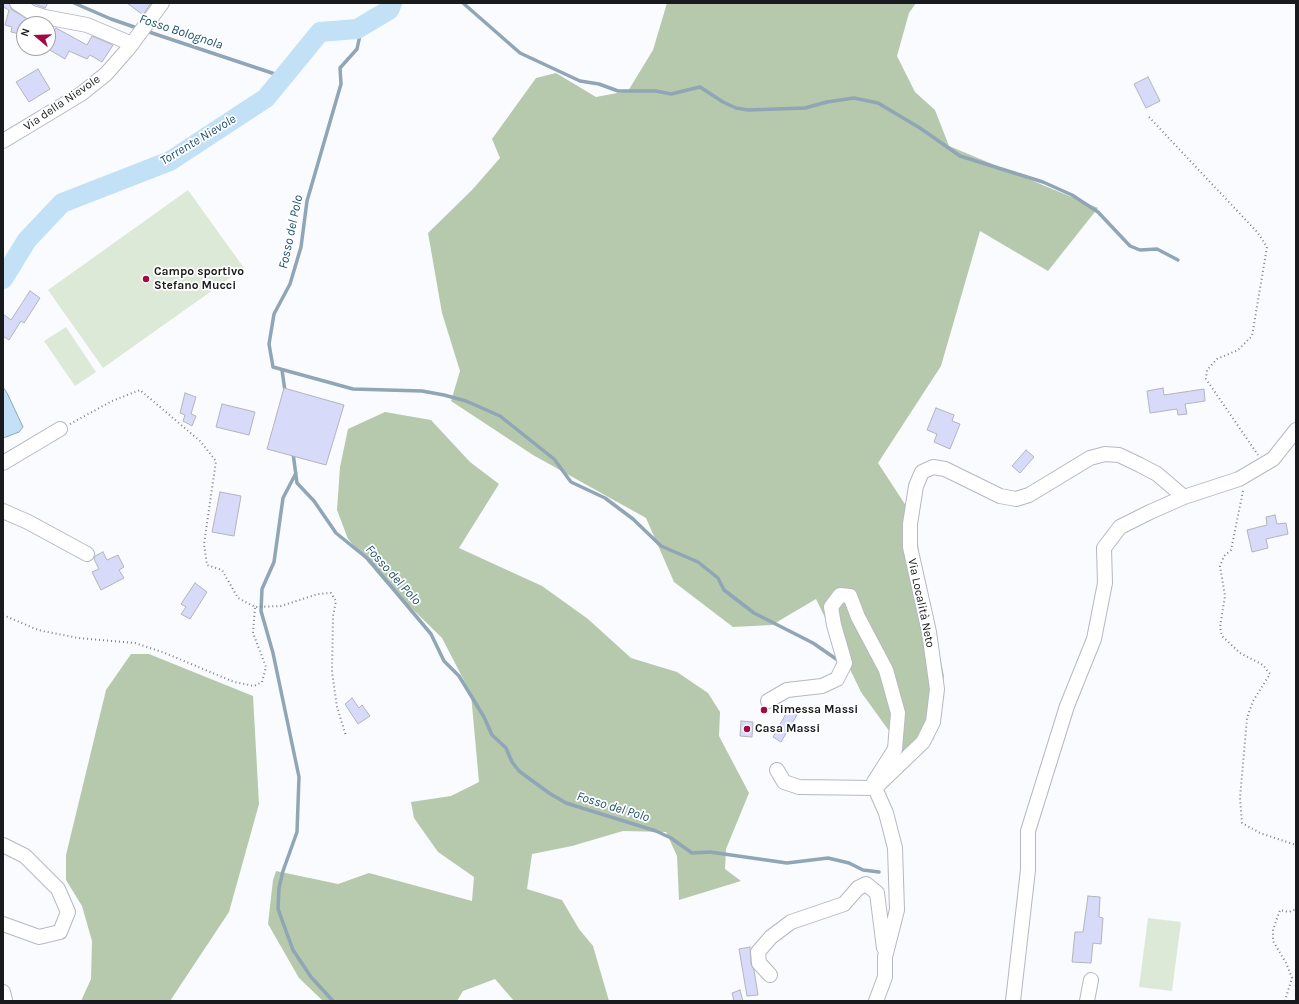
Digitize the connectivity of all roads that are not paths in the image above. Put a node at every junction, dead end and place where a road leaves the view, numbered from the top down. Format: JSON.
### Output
{"nodes":[{"id":1,"x":17,"y":3,"type":"edge"},
{"id":2,"x":162,"y":3,"type":"edge"},
{"id":3,"x":134,"y":40,"type":"junction"},
{"id":4,"x":3,"y":142,"type":"edge"},
{"id":5,"x":60,"y":429,"type":"road end"},
{"id":6,"x":1296,"y":430,"type":"edge"},
{"id":7,"x":3,"y":463,"type":"edge"},
{"id":8,"x":1184,"y":497,"type":"junction"},
{"id":9,"x":3,"y":511,"type":"edge"},
{"id":10,"x":87,"y":554,"type":"dead end"},
{"id":11,"x":768,"y":701,"type":"dead end"},
{"id":12,"x":777,"y":770,"type":"dead end"},
{"id":13,"x":874,"y":788,"type":"junction"},
{"id":14,"x":3,"y":845,"type":"edge"},
{"id":15,"x":3,"y":924,"type":"edge"},
{"id":16,"x":885,"y":957,"type":"junction"},
{"id":17,"x":770,"y":975,"type":"dead end"},
{"id":18,"x":1091,"y":980,"type":"dead end"},
{"id":19,"x":3,"y":992,"type":"edge"},
{"id":20,"x":4,"y":1001,"type":"edge"},
{"id":21,"x":876,"y":1001,"type":"edge"},
{"id":22,"x":1013,"y":1001,"type":"edge"},
{"id":23,"x":1087,"y":1001,"type":"edge"}],
"edges":[{"from":1,"to":3,"type":"street"},
{"from":2,"to":3,"type":"street","name":"Via della Nievole"},
{"from":3,"to":4,"type":"street","name":"Via della Nievole"},
{"from":5,"to":7,"type":"street"},
{"from":6,"to":8,"type":"street"},
{"from":8,"to":13,"type":"street","name":"Via Località Neto"},
{"from":8,"to":22,"type":"street"},
{"from":9,"to":10,"type":"street"},
{"from":11,"to":13,"type":"street"},
{"from":12,"to":13,"type":"street"},
{"from":13,"to":16,"type":"street"},
{"from":14,"to":15,"type":"street"},
{"from":16,"to":17,"type":"street"},
{"from":16,"to":21,"type":"street"},
{"from":18,"to":23,"type":"street"},
{"from":19,"to":20,"type":"street"}]}
